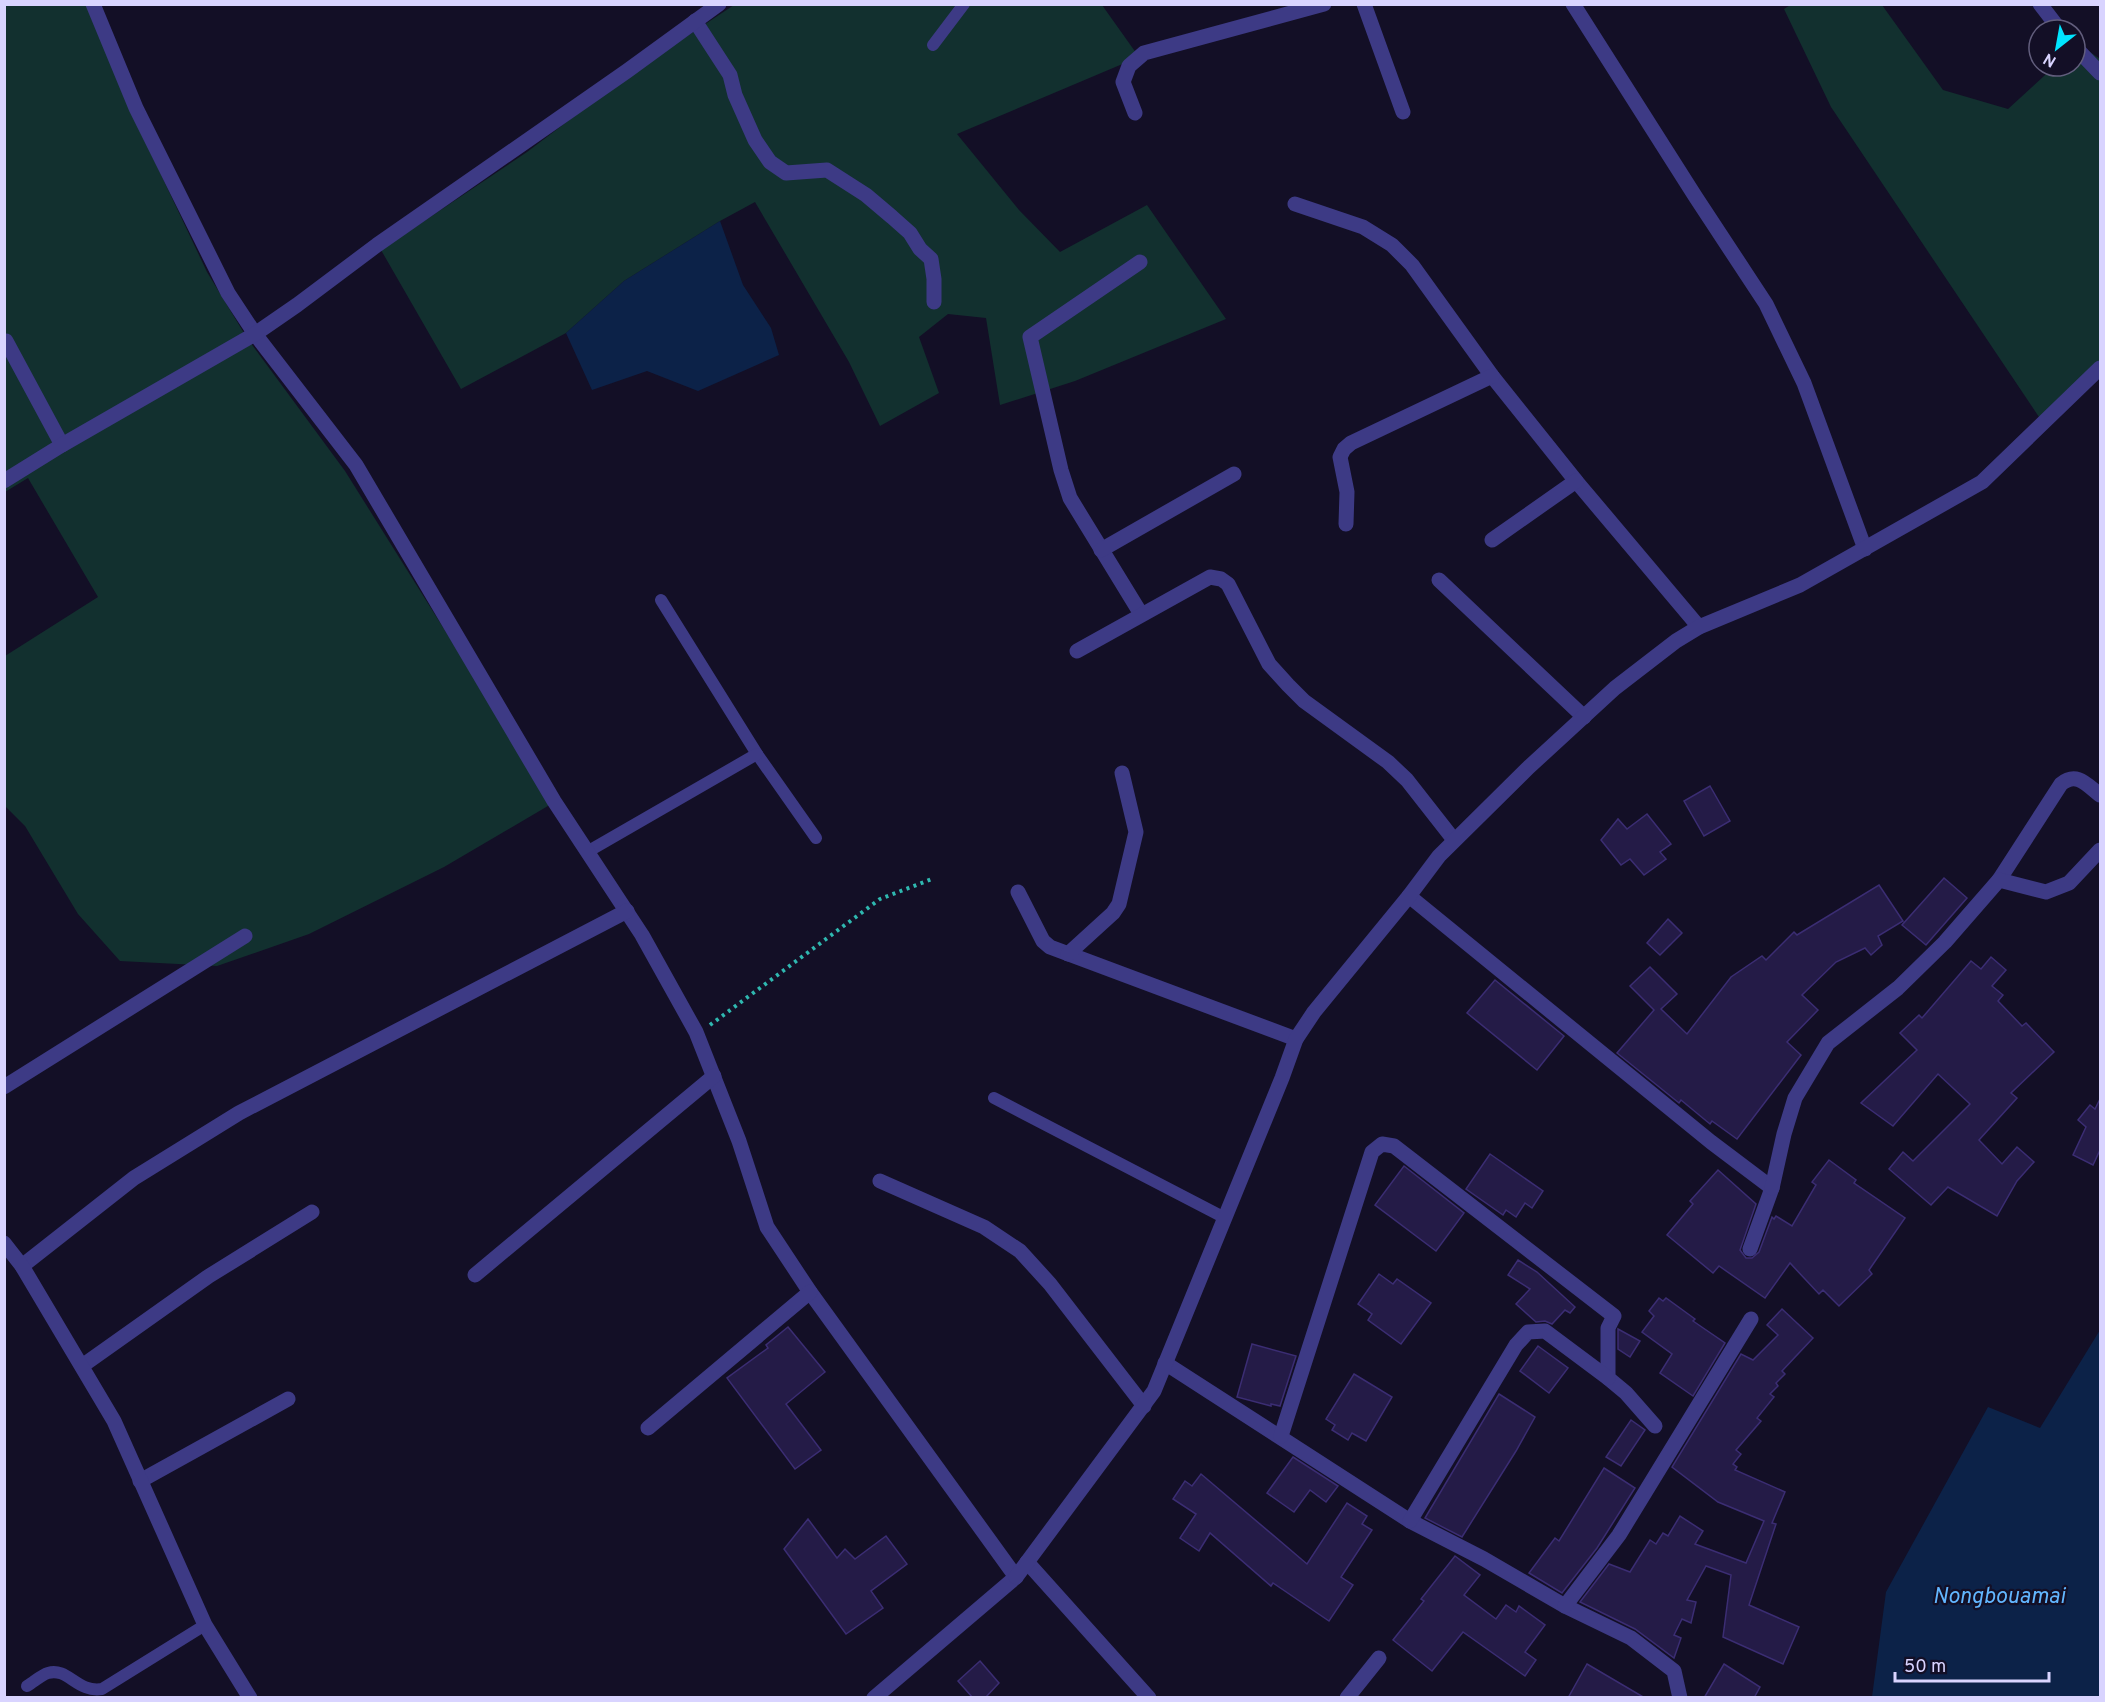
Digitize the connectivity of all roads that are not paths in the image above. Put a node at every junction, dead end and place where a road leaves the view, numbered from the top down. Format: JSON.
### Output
{"nodes":[{"id":1,"x":93,"y":4,"type":"edge"},
{"id":2,"x":719,"y":4,"type":"edge"},
{"id":3,"x":964,"y":4,"type":"edge"},
{"id":4,"x":1324,"y":4,"type":"edge"},
{"id":5,"x":1364,"y":4,"type":"edge"},
{"id":6,"x":1573,"y":4,"type":"edge"},
{"id":7,"x":2040,"y":4,"type":"edge"},
{"id":8,"x":2051,"y":18,"type":"edge"},
{"id":9,"x":695,"y":21,"type":"junction"},
{"id":10,"x":933,"y":45,"type":"dead end"},
{"id":11,"x":2087,"y":59,"type":"edge"},
{"id":12,"x":2100,"y":73,"type":"edge"},
{"id":13,"x":1403,"y":112,"type":"dead end"},
{"id":14,"x":1135,"y":113,"type":"dead end"},
{"id":15,"x":1295,"y":204,"type":"dead end"},
{"id":16,"x":1140,"y":262,"type":"dead end"},
{"id":17,"x":934,"y":302,"type":"dead end"},
{"id":18,"x":255,"y":334,"type":"junction"},
{"id":19,"x":6,"y":341,"type":"dead end"},
{"id":20,"x":2100,"y":368,"type":"edge"},
{"id":21,"x":1492,"y":376,"type":"junction"},
{"id":22,"x":62,"y":445,"type":"junction"},
{"id":23,"x":1234,"y":474,"type":"dead end"},
{"id":24,"x":1575,"y":481,"type":"junction"},
{"id":25,"x":4,"y":482,"type":"edge"},
{"id":26,"x":1346,"y":524,"type":"dead end"},
{"id":27,"x":1492,"y":540,"type":"dead end"},
{"id":28,"x":1864,"y":549,"type":"junction"},
{"id":29,"x":1101,"y":550,"type":"junction"},
{"id":30,"x":1439,"y":580,"type":"dead end"},
{"id":31,"x":661,"y":600,"type":"dead end"},
{"id":32,"x":1141,"y":614,"type":"junction"},
{"id":33,"x":1699,"y":627,"type":"junction"},
{"id":34,"x":1077,"y":651,"type":"dead end"},
{"id":35,"x":1584,"y":717,"type":"junction"},
{"id":36,"x":757,"y":754,"type":"junction"},
{"id":37,"x":1122,"y":773,"type":"dead end"},
{"id":38,"x":2100,"y":795,"type":"edge"},
{"id":39,"x":816,"y":837,"type":"dead end"},
{"id":40,"x":1454,"y":840,"type":"junction"},
{"id":41,"x":2100,"y":850,"type":"edge"},
{"id":42,"x":587,"y":852,"type":"junction"},
{"id":43,"x":1999,"y":880,"type":"junction"},
{"id":44,"x":1018,"y":892,"type":"dead end"},
{"id":45,"x":1409,"y":896,"type":"junction"},
{"id":46,"x":627,"y":911,"type":"junction"},
{"id":47,"x":245,"y":936,"type":"dead end"},
{"id":48,"x":1068,"y":954,"type":"junction"},
{"id":49,"x":1296,"y":1039,"type":"junction"},
{"id":50,"x":714,"y":1076,"type":"junction"},
{"id":51,"x":4,"y":1088,"type":"edge"},
{"id":52,"x":994,"y":1098,"type":"dead end"},
{"id":53,"x":880,"y":1181,"type":"dead end"},
{"id":54,"x":1772,"y":1188,"type":"junction"},
{"id":55,"x":312,"y":1212,"type":"dead end"},
{"id":56,"x":1225,"y":1218,"type":"junction"},
{"id":57,"x":4,"y":1243,"type":"edge"},
{"id":58,"x":1750,"y":1249,"type":"dead end"},
{"id":59,"x":22,"y":1266,"type":"junction"},
{"id":60,"x":476,"y":1275,"type":"dead end"},
{"id":61,"x":810,"y":1292,"type":"junction"},
{"id":62,"x":1751,"y":1319,"type":"dead end"},
{"id":63,"x":1165,"y":1363,"type":"junction"},
{"id":64,"x":82,"y":1366,"type":"junction"},
{"id":65,"x":1608,"y":1378,"type":"junction"},
{"id":66,"x":288,"y":1399,"type":"dead end"},
{"id":67,"x":1144,"y":1406,"type":"junction"},
{"id":68,"x":1655,"y":1426,"type":"dead end"},
{"id":69,"x":648,"y":1428,"type":"dead end"},
{"id":70,"x":1281,"y":1436,"type":"junction"},
{"id":71,"x":140,"y":1481,"type":"junction"},
{"id":72,"x":1410,"y":1521,"type":"junction"},
{"id":73,"x":1027,"y":1562,"type":"junction"},
{"id":74,"x":1016,"y":1577,"type":"junction"},
{"id":75,"x":1564,"y":1606,"type":"junction"},
{"id":76,"x":205,"y":1625,"type":"junction"},
{"id":77,"x":1378,"y":1658,"type":"dead end"},
{"id":78,"x":27,"y":1686,"type":"dead end"},
{"id":79,"x":250,"y":1698,"type":"edge"},
{"id":80,"x":874,"y":1698,"type":"edge"},
{"id":81,"x":1149,"y":1698,"type":"edge"},
{"id":82,"x":1347,"y":1698,"type":"edge"},
{"id":83,"x":1680,"y":1698,"type":"edge"}],
"edges":[{"from":1,"to":18,"type":"street"},
{"from":2,"to":9,"type":"street"},
{"from":3,"to":10,"type":"lane"},
{"from":4,"to":14,"type":"street"},
{"from":5,"to":13,"type":"street"},
{"from":6,"to":28,"type":"street"},
{"from":7,"to":8,"type":"street"},
{"from":9,"to":17,"type":"street"},
{"from":9,"to":18,"type":"street"},
{"from":11,"to":12,"type":"street"},
{"from":15,"to":21,"type":"street"},
{"from":16,"to":29,"type":"street"},
{"from":18,"to":22,"type":"street"},
{"from":18,"to":42,"type":"street"},
{"from":19,"to":22,"type":"street"},
{"from":20,"to":28,"type":"street"},
{"from":21,"to":24,"type":"street"},
{"from":21,"to":26,"type":"street"},
{"from":22,"to":25,"type":"street"},
{"from":23,"to":29,"type":"street"},
{"from":24,"to":27,"type":"street"},
{"from":24,"to":33,"type":"street"},
{"from":28,"to":33,"type":"street"},
{"from":29,"to":32,"type":"street"},
{"from":30,"to":35,"type":"street"},
{"from":31,"to":36,"type":"lane"},
{"from":32,"to":34,"type":"street"},
{"from":32,"to":40,"type":"street"},
{"from":33,"to":35,"type":"street"},
{"from":35,"to":40,"type":"street"},
{"from":36,"to":39,"type":"lane"},
{"from":36,"to":42,"type":"lane"},
{"from":37,"to":48,"type":"street"},
{"from":38,"to":43,"type":"street"},
{"from":40,"to":45,"type":"street"},
{"from":41,"to":43,"type":"street"},
{"from":42,"to":46,"type":"street"},
{"from":43,"to":54,"type":"street"},
{"from":44,"to":48,"type":"street"},
{"from":45,"to":49,"type":"street"},
{"from":45,"to":54,"type":"street"},
{"from":46,"to":50,"type":"street"},
{"from":46,"to":59,"type":"street"},
{"from":47,"to":51,"type":"street"},
{"from":48,"to":49,"type":"street"},
{"from":49,"to":56,"type":"street"},
{"from":50,"to":60,"type":"street"},
{"from":50,"to":61,"type":"street"},
{"from":52,"to":56,"type":"lane"},
{"from":53,"to":67,"type":"street"},
{"from":54,"to":58,"type":"street"},
{"from":55,"to":64,"type":"street"},
{"from":56,"to":63,"type":"street"},
{"from":57,"to":59,"type":"street"},
{"from":59,"to":64,"type":"street"},
{"from":61,"to":69,"type":"street"},
{"from":61,"to":74,"type":"street"},
{"from":62,"to":75,"type":"street"},
{"from":63,"to":67,"type":"street"},
{"from":63,"to":70,"type":"street"},
{"from":64,"to":71,"type":"street"},
{"from":65,"to":68,"type":"street"},
{"from":65,"to":70,"type":"street"},
{"from":65,"to":72,"type":"street"},
{"from":66,"to":71,"type":"street"},
{"from":67,"to":73,"type":"street"},
{"from":70,"to":72,"type":"street"},
{"from":71,"to":76,"type":"street"},
{"from":72,"to":75,"type":"street"},
{"from":73,"to":74,"type":"street"},
{"from":73,"to":81,"type":"street"},
{"from":74,"to":80,"type":"street"},
{"from":75,"to":83,"type":"street"},
{"from":76,"to":78,"type":"lane"},
{"from":76,"to":79,"type":"street"},
{"from":77,"to":82,"type":"street"}]}
